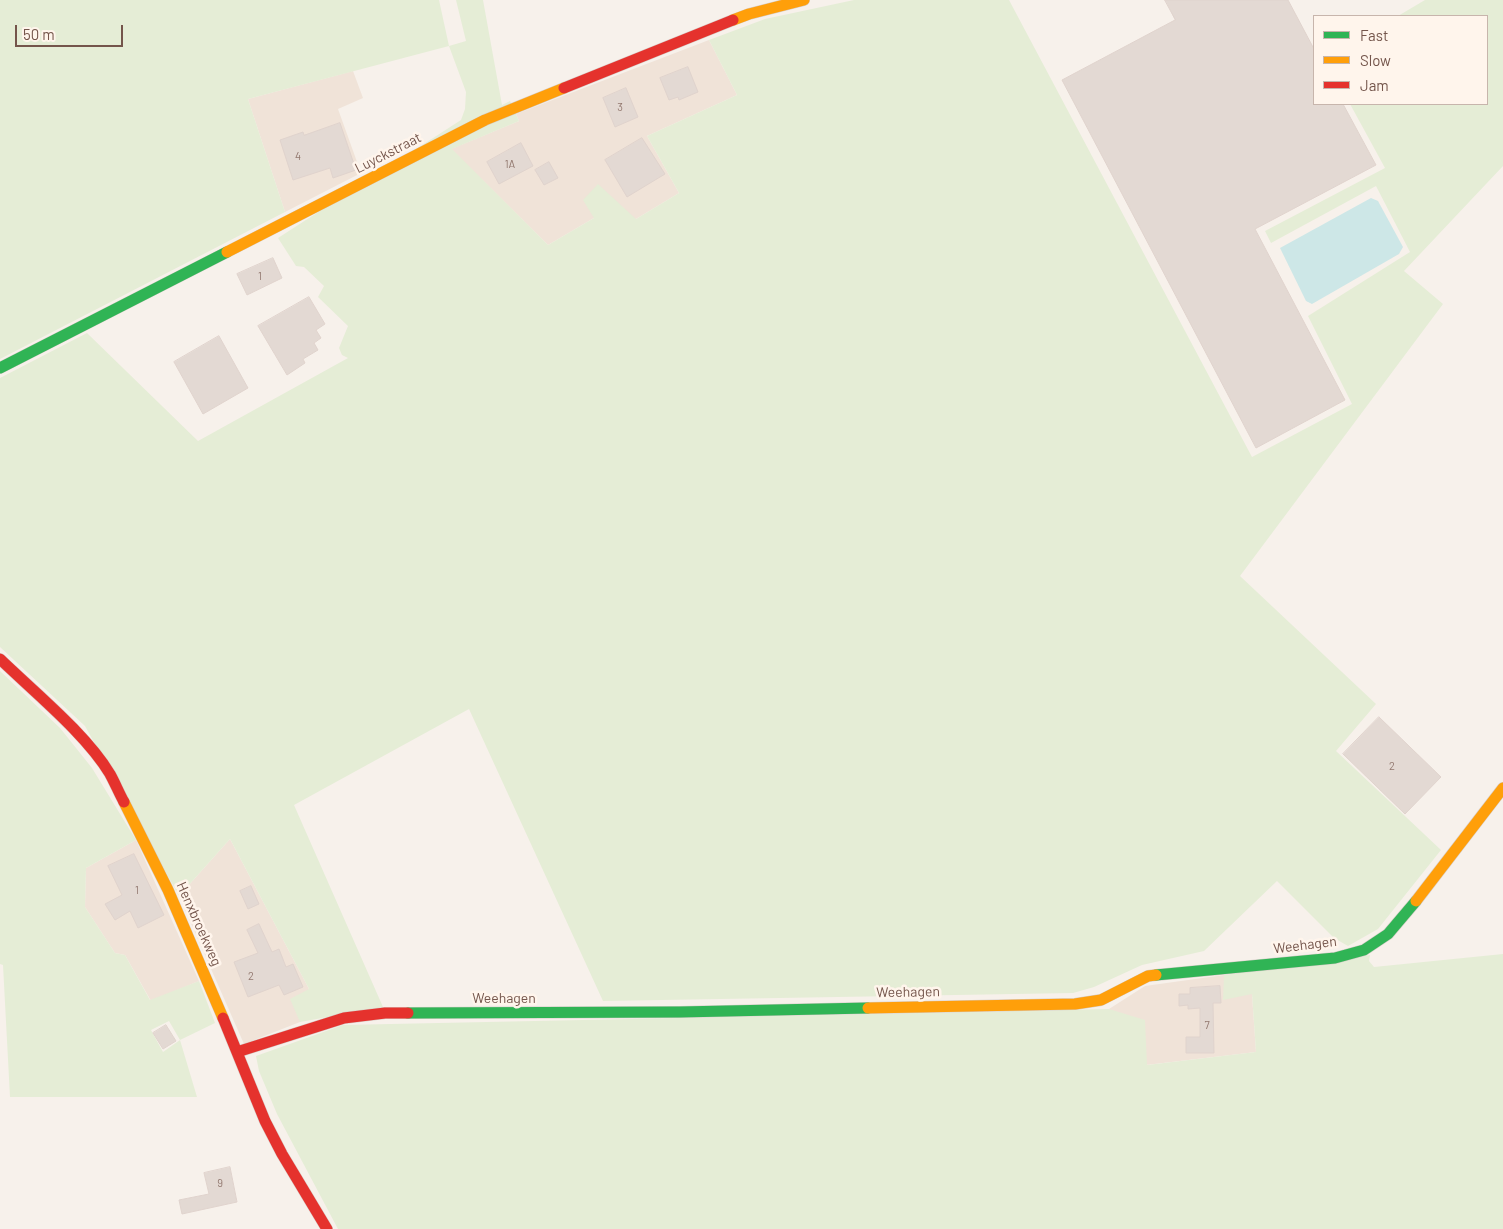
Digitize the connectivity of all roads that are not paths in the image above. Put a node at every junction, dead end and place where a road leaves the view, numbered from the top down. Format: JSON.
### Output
{"nodes":[{"id":1,"x":804,"y":0,"type":"edge"},
{"id":2,"x":0,"y":368,"type":"edge"},
{"id":3,"x":0,"y":659,"type":"edge"},
{"id":4,"x":1503,"y":788,"type":"edge"},
{"id":5,"x":237,"y":1052,"type":"junction"},
{"id":6,"x":327,"y":1229,"type":"edge"}],
"edges":[{"from":1,"to":2,"type":"street","name":"Luyckstraat"},
{"from":3,"to":5,"type":"street","name":"Henxbroekweg"},
{"from":4,"to":5,"type":"street","name":"Weehagen"},
{"from":5,"to":6,"type":"street","name":"Henxbroekweg"}]}
